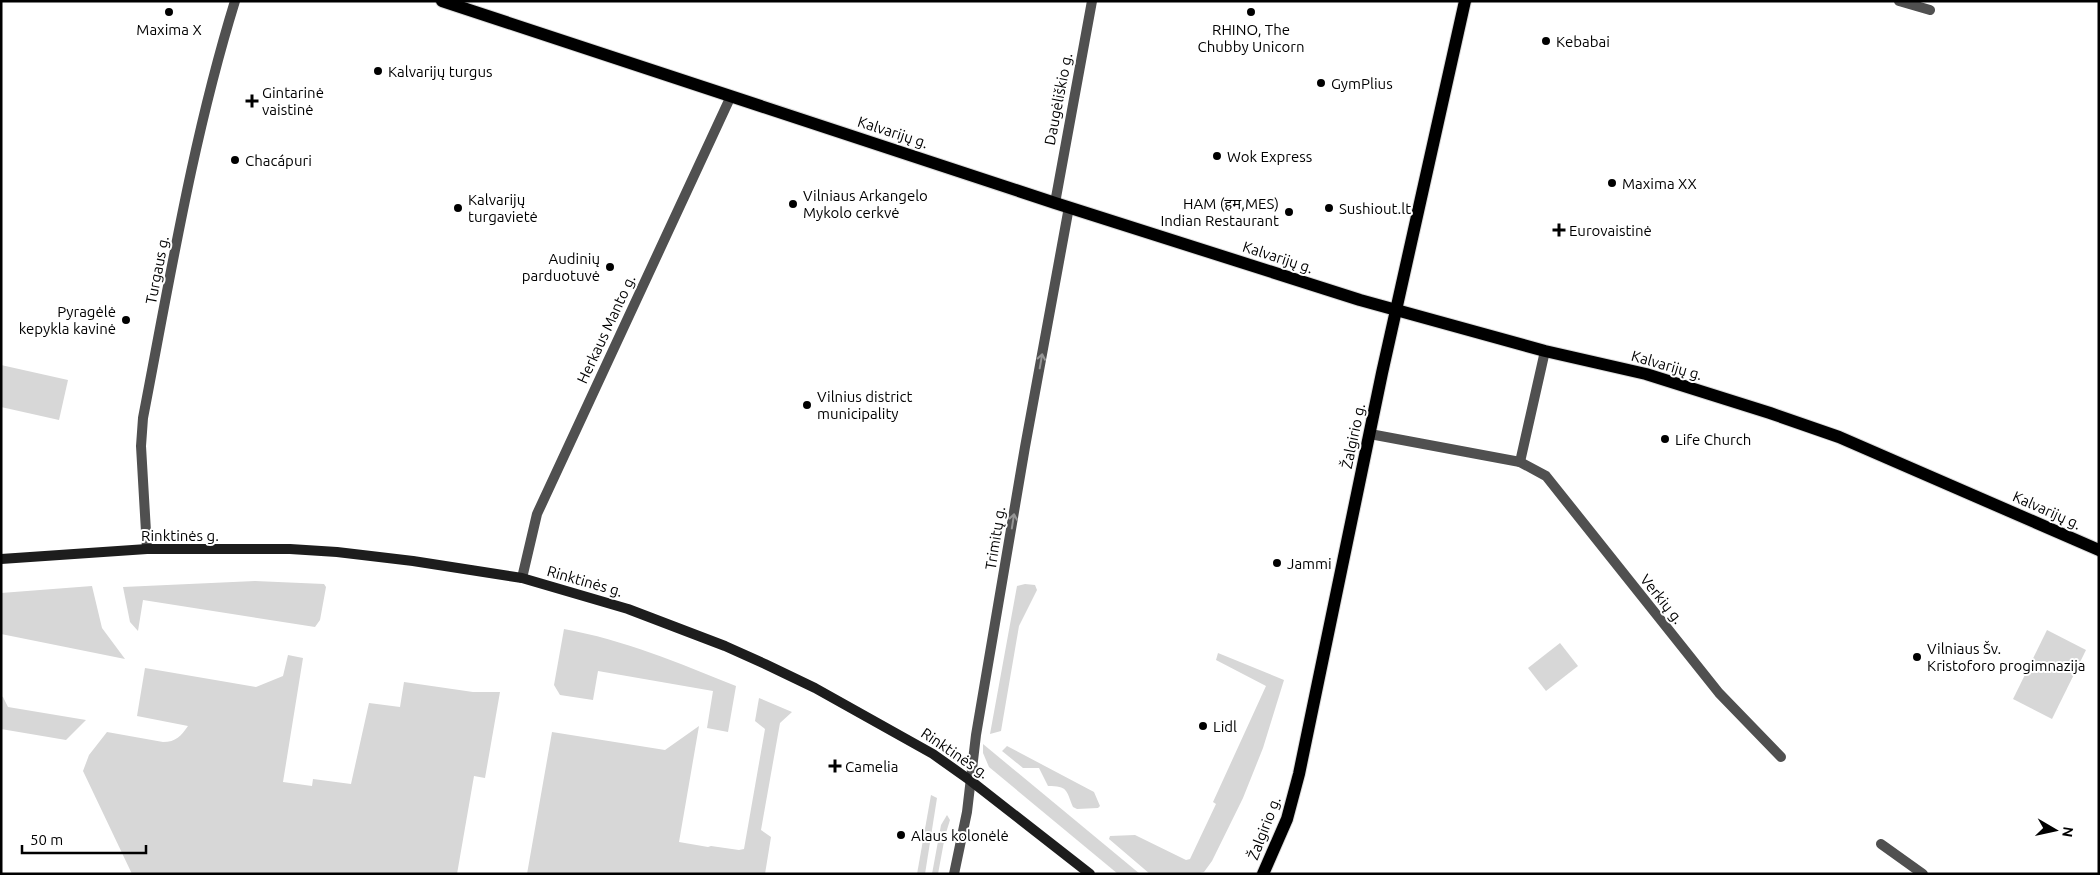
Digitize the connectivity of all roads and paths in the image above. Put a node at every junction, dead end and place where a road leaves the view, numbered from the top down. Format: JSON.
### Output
{"nodes":[{"id":1,"x":235,"y":1,"type":"edge"},
{"id":2,"x":442,"y":1,"type":"edge"},
{"id":3,"x":1092,"y":1,"type":"edge"},
{"id":4,"x":1465,"y":1,"type":"edge"},
{"id":5,"x":1899,"y":1,"type":"edge"},
{"id":6,"x":1930,"y":10,"type":"dead end"},
{"id":7,"x":731,"y":96,"type":"junction"},
{"id":8,"x":1055,"y":203,"type":"junction"},
{"id":9,"x":1069,"y":207,"type":"junction"},
{"id":10,"x":1396,"y":310,"type":"junction"},
{"id":11,"x":1545,"y":351,"type":"junction"},
{"id":12,"x":1370,"y":434,"type":"junction"},
{"id":13,"x":1520,"y":462,"type":"junction"},
{"id":14,"x":147,"y":549,"type":"junction"},
{"id":15,"x":2099,"y":550,"type":"edge"},
{"id":16,"x":1,"y":559,"type":"edge"},
{"id":17,"x":522,"y":578,"type":"junction"},
{"id":18,"x":1781,"y":757,"type":"dead end"},
{"id":19,"x":971,"y":780,"type":"junction"},
{"id":20,"x":1881,"y":844,"type":"dead end"},
{"id":21,"x":954,"y":874,"type":"edge"},
{"id":22,"x":1090,"y":874,"type":"edge"},
{"id":23,"x":1263,"y":874,"type":"edge"},
{"id":24,"x":1923,"y":874,"type":"edge"}],
"edges":[{"from":1,"to":14,"type":"street","name":"Turgaus g."},
{"from":2,"to":7,"type":"main road","name":"Kalvarijų g."},
{"from":3,"to":8,"type":"street","name":"Daugėliškio g."},
{"from":4,"to":10,"type":"main road","name":"Žalgirio g."},
{"from":5,"to":6,"type":"street"},
{"from":7,"to":8,"type":"main road","name":"Kalvarijų g."},
{"from":7,"to":17,"type":"street","name":"Herkaus Manto g."},
{"from":8,"to":9,"type":"main road","name":"Kalvarijų g."},
{"from":9,"to":10,"type":"main road","name":"Kalvarijų g."},
{"from":19,"to":9,"type":"street","name":"Trimitų g.","one_way":true},
{"from":10,"to":11,"type":"main road","name":"Kalvarijų g."},
{"from":10,"to":12,"type":"main road","name":"Žalgirio g."},
{"from":11,"to":13,"type":"street"},
{"from":11,"to":15,"type":"main road","name":"Kalvarijų g."},
{"from":12,"to":13,"type":"street","name":"Verkių g."},
{"from":12,"to":23,"type":"main road","name":"Žalgirio g."},
{"from":13,"to":18,"type":"street","name":"Verkių g."},
{"from":14,"to":16,"type":"main road","name":"Rinktinės g."},
{"from":14,"to":17,"type":"main road","name":"Rinktinės g."},
{"from":17,"to":19,"type":"main road","name":"Rinktinės g."},
{"from":19,"to":21,"type":"street","name":"Trimitų g."},
{"from":19,"to":22,"type":"main road","name":"Rinktinės g."},
{"from":20,"to":24,"type":"street"}]}
